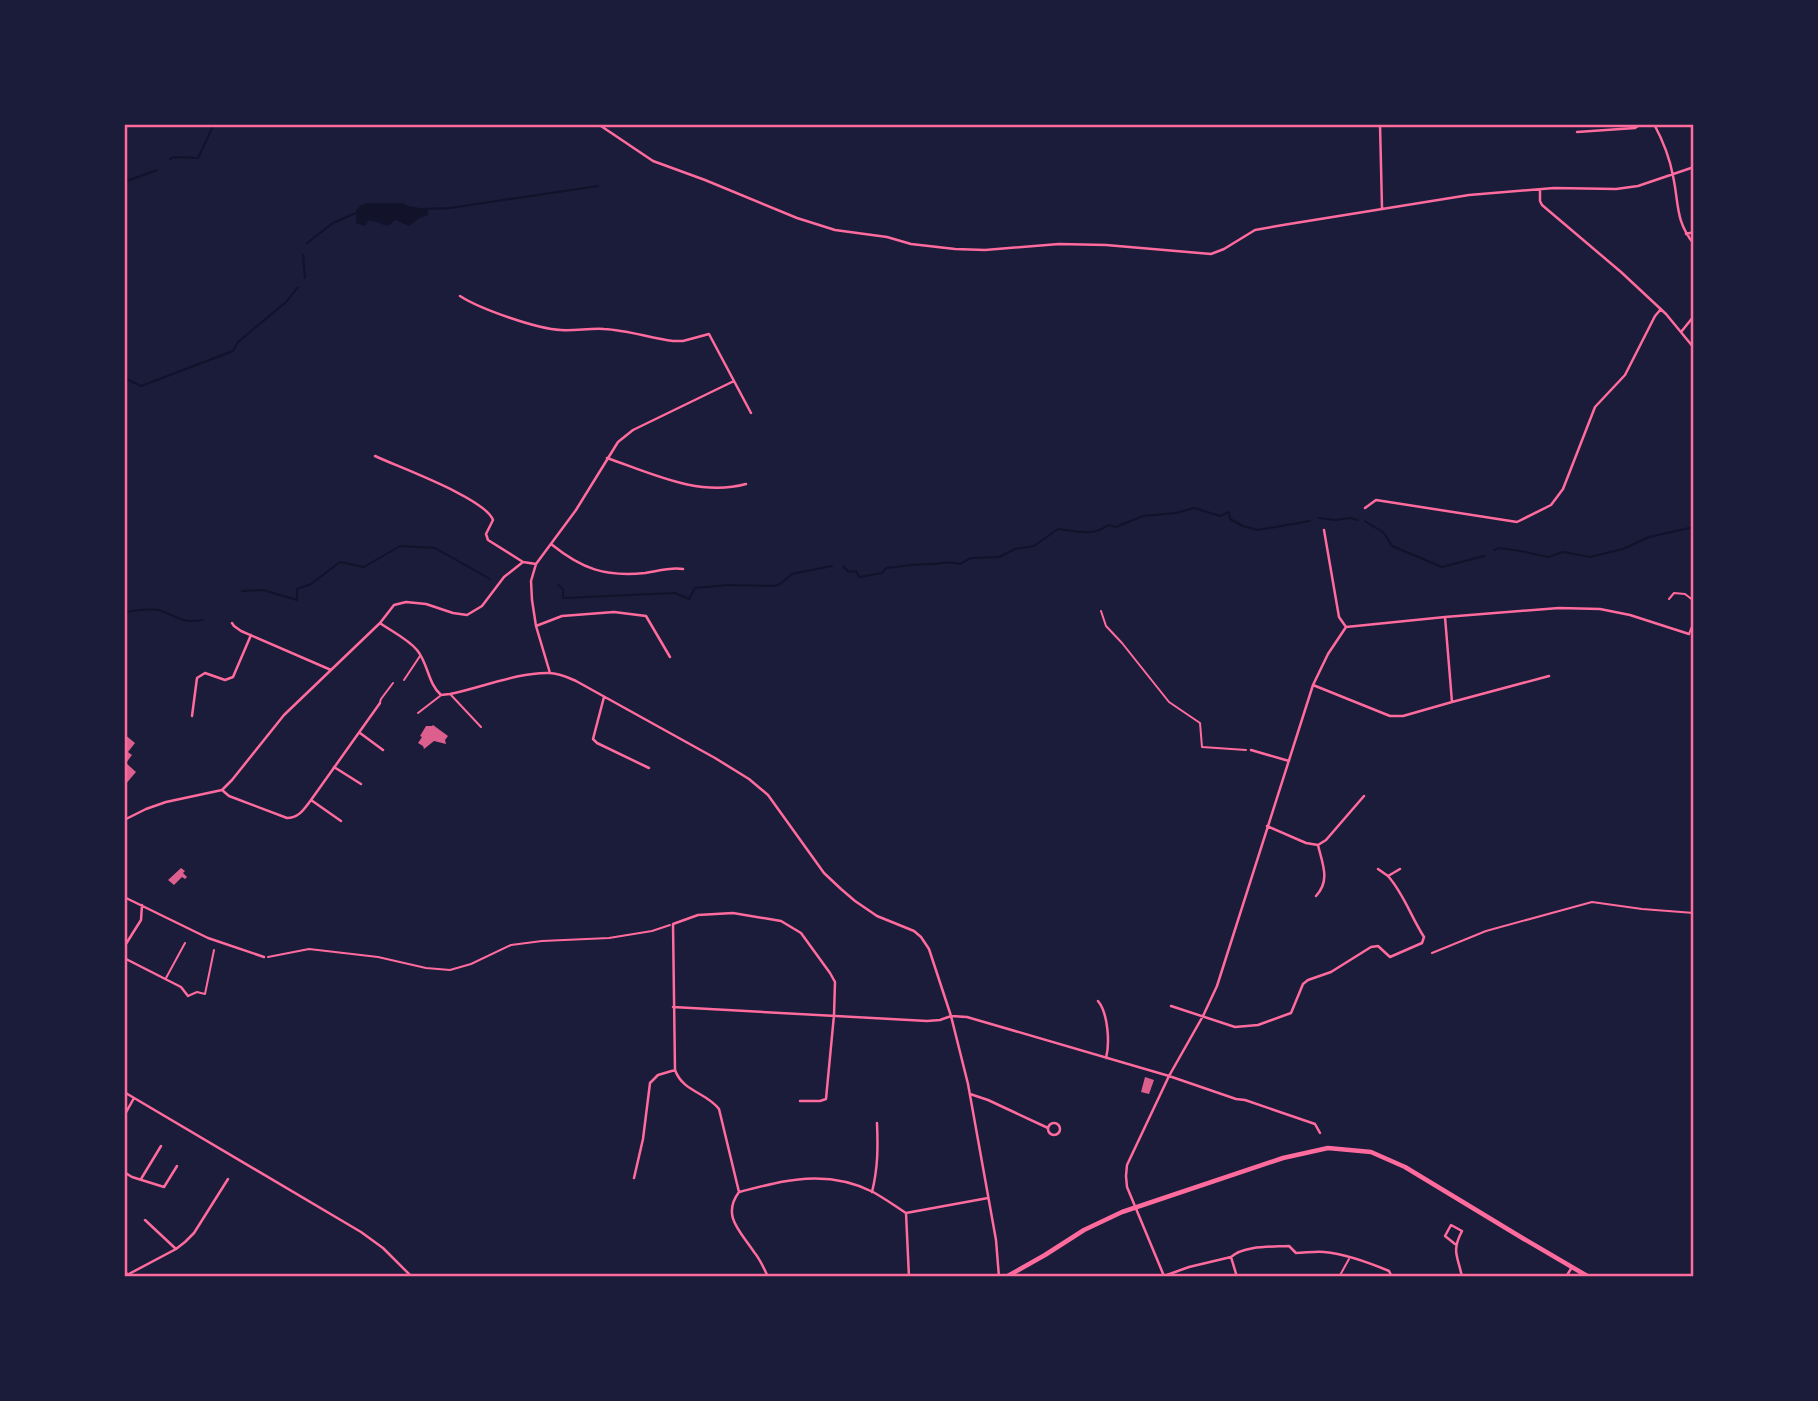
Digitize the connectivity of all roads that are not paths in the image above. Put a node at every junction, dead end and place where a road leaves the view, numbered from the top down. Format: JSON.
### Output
{"nodes":[{"id":1,"x":598,"y":124,"type":"edge"},
{"id":2,"x":1380,"y":124,"type":"edge"},
{"id":3,"x":1642,"y":124,"type":"edge"},
{"id":4,"x":1654,"y":124,"type":"edge"},
{"id":5,"x":1577,"y":132,"type":"dead end"},
{"id":6,"x":1694,"y":167,"type":"edge"},
{"id":7,"x":1673,"y":176,"type":"junction"},
{"id":8,"x":1540,"y":191,"type":"junction"},
{"id":9,"x":1382,"y":208,"type":"junction"},
{"id":10,"x":1694,"y":232,"type":"edge"},
{"id":11,"x":1686,"y":234,"type":"junction"},
{"id":12,"x":1694,"y":244,"type":"edge"},
{"id":13,"x":460,"y":296,"type":"dead end"},
{"id":14,"x":1661,"y":309,"type":"junction"},
{"id":15,"x":1694,"y":316,"type":"edge"},
{"id":16,"x":1681,"y":332,"type":"junction"},
{"id":17,"x":1694,"y":348,"type":"edge"},
{"id":18,"x":733,"y":381,"type":"junction"},
{"id":19,"x":751,"y":413,"type":"dead end"},
{"id":20,"x":375,"y":456,"type":"dead end"},
{"id":21,"x":607,"y":458,"type":"junction"},
{"id":22,"x":746,"y":484,"type":"dead end"},
{"id":23,"x":1364,"y":509,"type":"dead end"},
{"id":24,"x":1324,"y":530,"type":"dead end"},
{"id":25,"x":551,"y":544,"type":"junction"},
{"id":26,"x":523,"y":562,"type":"junction"},
{"id":27,"x":536,"y":564,"type":"junction"},
{"id":28,"x":683,"y":569,"type":"dead end"},
{"id":29,"x":1669,"y":599,"type":"dead end"},
{"id":30,"x":1694,"y":601,"type":"edge"},
{"id":31,"x":1445,"y":617,"type":"junction"},
{"id":32,"x":1694,"y":621,"type":"edge"},
{"id":33,"x":232,"y":623,"type":"dead end"},
{"id":34,"x":380,"y":624,"type":"junction"},
{"id":35,"x":536,"y":626,"type":"junction"},
{"id":36,"x":1346,"y":627,"type":"junction"},
{"id":37,"x":251,"y":635,"type":"junction"},
{"id":38,"x":1689,"y":635,"type":"joint"},
{"id":39,"x":421,"y":655,"type":"junction"},
{"id":40,"x":670,"y":657,"type":"dead end"},
{"id":41,"x":331,"y":670,"type":"junction"},
{"id":42,"x":551,"y":673,"type":"junction"},
{"id":43,"x":1549,"y":676,"type":"dead end"},
{"id":44,"x":404,"y":680,"type":"dead end"},
{"id":45,"x":393,"y":683,"type":"dead end"},
{"id":46,"x":1314,"y":685,"type":"junction"},
{"id":47,"x":441,"y":695,"type":"junction"},
{"id":48,"x":450,"y":695,"type":"junction"},
{"id":49,"x":604,"y":698,"type":"junction"},
{"id":50,"x":1452,"y":702,"type":"junction"},
{"id":51,"x":380,"y":703,"type":"joint"},
{"id":52,"x":418,"y":713,"type":"dead end"},
{"id":53,"x":192,"y":716,"type":"dead end"},
{"id":54,"x":481,"y":727,"type":"dead end"},
{"id":55,"x":360,"y":733,"type":"junction"},
{"id":56,"x":383,"y":750,"type":"dead end"},
{"id":57,"x":1251,"y":750,"type":"road end"},
{"id":58,"x":1289,"y":761,"type":"junction"},
{"id":59,"x":334,"y":768,"type":"junction"},
{"id":60,"x":649,"y":768,"type":"dead end"},
{"id":61,"x":360,"y":784,"type":"dead end"},
{"id":62,"x":222,"y":790,"type":"junction"},
{"id":63,"x":1364,"y":796,"type":"dead end"},
{"id":64,"x":311,"y":800,"type":"junction"},
{"id":65,"x":124,"y":820,"type":"edge"},
{"id":66,"x":341,"y":821,"type":"dead end"},
{"id":67,"x":1267,"y":826,"type":"junction"},
{"id":68,"x":1318,"y":845,"type":"junction"},
{"id":69,"x":1378,"y":869,"type":"dead end"},
{"id":70,"x":1400,"y":869,"type":"dead end"},
{"id":71,"x":1388,"y":876,"type":"junction"},
{"id":72,"x":1316,"y":896,"type":"dead end"},
{"id":73,"x":124,"y":897,"type":"edge"},
{"id":74,"x":142,"y":905,"type":"junction"},
{"id":75,"x":126,"y":940,"type":"edge"},
{"id":76,"x":185,"y":943,"type":"dead end"},
{"id":77,"x":124,"y":947,"type":"edge"},
{"id":78,"x":214,"y":950,"type":"dead end"},
{"id":79,"x":264,"y":957,"type":"road end"},
{"id":80,"x":124,"y":958,"type":"edge"},
{"id":81,"x":165,"y":979,"type":"junction"},
{"id":82,"x":187,"y":996,"type":"joint"},
{"id":83,"x":1098,"y":1001,"type":"dead end"},
{"id":84,"x":1171,"y":1006,"type":"dead end"},
{"id":85,"x":673,"y":1007,"type":"junction"},
{"id":86,"x":834,"y":1015,"type":"junction"},
{"id":87,"x":951,"y":1016,"type":"junction"},
{"id":88,"x":1203,"y":1016,"type":"junction"},
{"id":89,"x":1106,"y":1058,"type":"junction"},
{"id":90,"x":675,"y":1070,"type":"junction"},
{"id":91,"x":1170,"y":1076,"type":"junction"},
{"id":92,"x":124,"y":1092,"type":"edge"},
{"id":93,"x":970,"y":1094,"type":"junction"},
{"id":94,"x":134,"y":1098,"type":"junction"},
{"id":95,"x":800,"y":1101,"type":"dead end"},
{"id":96,"x":124,"y":1116,"type":"edge"},
{"id":97,"x":877,"y":1123,"type":"dead end"},
{"id":98,"x":1048,"y":1128,"type":"dead end"},
{"id":99,"x":1320,"y":1132,"type":"dead end"},
{"id":100,"x":161,"y":1146,"type":"dead end"},
{"id":101,"x":177,"y":1166,"type":"dead end"},
{"id":102,"x":124,"y":1172,"type":"edge"},
{"id":103,"x":634,"y":1178,"type":"dead end"},
{"id":104,"x":228,"y":1179,"type":"dead end"},
{"id":105,"x":141,"y":1180,"type":"junction"},
{"id":106,"x":739,"y":1192,"type":"junction"},
{"id":107,"x":872,"y":1192,"type":"junction"},
{"id":108,"x":988,"y":1198,"type":"junction"},
{"id":109,"x":1136,"y":1208,"type":"junction"},
{"id":110,"x":906,"y":1213,"type":"junction"},
{"id":111,"x":145,"y":1220,"type":"dead end"},
{"id":112,"x":1455,"y":1244,"type":"junction"},
{"id":113,"x":176,"y":1249,"type":"junction"},
{"id":114,"x":1231,"y":1257,"type":"junction"},
{"id":115,"x":1349,"y":1258,"type":"junction"},
{"id":116,"x":1572,"y":1266,"type":"junction"},
{"id":117,"x":126,"y":1274,"type":"edge"},
{"id":118,"x":412,"y":1277,"type":"edge"},
{"id":119,"x":768,"y":1277,"type":"edge"},
{"id":120,"x":909,"y":1277,"type":"edge"},
{"id":121,"x":999,"y":1277,"type":"edge"},
{"id":122,"x":1006,"y":1277,"type":"edge"},
{"id":123,"x":1164,"y":1277,"type":"edge"},
{"id":124,"x":1237,"y":1277,"type":"edge"},
{"id":125,"x":1339,"y":1277,"type":"edge"},
{"id":126,"x":1392,"y":1277,"type":"edge"},
{"id":127,"x":1462,"y":1277,"type":"edge"},
{"id":128,"x":1566,"y":1277,"type":"edge"},
{"id":129,"x":1589,"y":1277,"type":"edge"}],
"edges":[{"from":1,"to":9,"type":"street"},
{"from":2,"to":9,"type":"street"},
{"from":3,"to":5,"type":"street"},
{"from":4,"to":7,"type":"street"},
{"from":6,"to":7,"type":"street"},
{"from":7,"to":8,"type":"street"},
{"from":7,"to":11,"type":"street"},
{"from":8,"to":9,"type":"street"},
{"from":8,"to":14,"type":"street"},
{"from":10,"to":11,"type":"street"},
{"from":11,"to":12,"type":"street"},
{"from":13,"to":18,"type":"street"},
{"from":14,"to":16,"type":"street"},
{"from":14,"to":23,"type":"street"},
{"from":15,"to":16,"type":"street"},
{"from":16,"to":17,"type":"street"},
{"from":18,"to":19,"type":"street"},
{"from":18,"to":21,"type":"street"},
{"from":20,"to":26,"type":"street"},
{"from":21,"to":22,"type":"street"},
{"from":21,"to":25,"type":"street"},
{"from":24,"to":36,"type":"street"},
{"from":25,"to":27,"type":"street"},
{"from":25,"to":28,"type":"street"},
{"from":26,"to":27,"type":"street"},
{"from":26,"to":34,"type":"street"},
{"from":27,"to":35,"type":"street"},
{"from":29,"to":30,"type":"lane"},
{"from":31,"to":36,"type":"street"},
{"from":31,"to":38,"type":"street"},
{"from":31,"to":50,"type":"street"},
{"from":32,"to":38,"type":"lane"},
{"from":33,"to":37,"type":"street"},
{"from":34,"to":39,"type":"street"},
{"from":34,"to":41,"type":"street"},
{"from":35,"to":40,"type":"street"},
{"from":35,"to":42,"type":"street"},
{"from":36,"to":46,"type":"street"},
{"from":37,"to":41,"type":"street"},
{"from":37,"to":53,"type":"street"},
{"from":39,"to":44,"type":"lane"},
{"from":39,"to":47,"type":"street"},
{"from":41,"to":62,"type":"street"},
{"from":42,"to":48,"type":"street"},
{"from":42,"to":49,"type":"street"},
{"from":43,"to":50,"type":"street"},
{"from":45,"to":51,"type":"lane"},
{"from":46,"to":50,"type":"street"},
{"from":46,"to":58,"type":"street"},
{"from":47,"to":48,"type":"street"},
{"from":47,"to":52,"type":"lane"},
{"from":48,"to":54,"type":"lane"},
{"from":49,"to":60,"type":"street"},
{"from":49,"to":87,"type":"street"},
{"from":51,"to":55,"type":"street"},
{"from":55,"to":56,"type":"street"},
{"from":55,"to":59,"type":"street"},
{"from":57,"to":58,"type":"street"},
{"from":58,"to":67,"type":"street"},
{"from":59,"to":61,"type":"street"},
{"from":59,"to":64,"type":"street"},
{"from":62,"to":64,"type":"street"},
{"from":62,"to":65,"type":"street"},
{"from":63,"to":68,"type":"street"},
{"from":64,"to":66,"type":"street"},
{"from":67,"to":68,"type":"street"},
{"from":67,"to":88,"type":"street"},
{"from":68,"to":72,"type":"street"},
{"from":69,"to":71,"type":"street"},
{"from":70,"to":71,"type":"street"},
{"from":71,"to":88,"type":"street"},
{"from":73,"to":74,"type":"street"},
{"from":74,"to":75,"type":"street"},
{"from":74,"to":79,"type":"street"},
{"from":75,"to":77,"type":"street"},
{"from":76,"to":81,"type":"lane"},
{"from":78,"to":82,"type":"lane"},
{"from":80,"to":81,"type":"street"},
{"from":81,"to":82,"type":"street"},
{"from":83,"to":89,"type":"street"},
{"from":84,"to":88,"type":"street"},
{"from":85,"to":86,"type":"street"},
{"from":85,"to":86,"type":"street"},
{"from":85,"to":90,"type":"street"},
{"from":86,"to":87,"type":"street"},
{"from":86,"to":95,"type":"street"},
{"from":87,"to":89,"type":"street"},
{"from":87,"to":93,"type":"street"},
{"from":88,"to":91,"type":"street"},
{"from":89,"to":91,"type":"street"},
{"from":90,"to":103,"type":"street"},
{"from":90,"to":106,"type":"street"},
{"from":91,"to":99,"type":"street"},
{"from":91,"to":109,"type":"street"},
{"from":92,"to":94,"type":"street"},
{"from":93,"to":98,"type":"street"},
{"from":93,"to":108,"type":"street"},
{"from":94,"to":96,"type":"street"},
{"from":94,"to":118,"type":"street"},
{"from":97,"to":107,"type":"street"},
{"from":100,"to":105,"type":"street"},
{"from":101,"to":105,"type":"street"},
{"from":102,"to":105,"type":"street"},
{"from":104,"to":113,"type":"street"},
{"from":106,"to":107,"type":"street"},
{"from":106,"to":119,"type":"street"},
{"from":107,"to":110,"type":"street"},
{"from":108,"to":110,"type":"street"},
{"from":108,"to":121,"type":"street"},
{"from":109,"to":116,"type":"main road"},
{"from":109,"to":122,"type":"main road"},
{"from":109,"to":123,"type":"street"},
{"from":110,"to":120,"type":"street"},
{"from":111,"to":113,"type":"street"},
{"from":112,"to":112,"type":"street"},
{"from":112,"to":127,"type":"street"},
{"from":113,"to":117,"type":"street"},
{"from":114,"to":115,"type":"street"},
{"from":114,"to":123,"type":"street"},
{"from":114,"to":124,"type":"street"},
{"from":115,"to":125,"type":"lane"},
{"from":115,"to":126,"type":"street"},
{"from":116,"to":128,"type":"street"},
{"from":116,"to":129,"type":"main road"}]}
